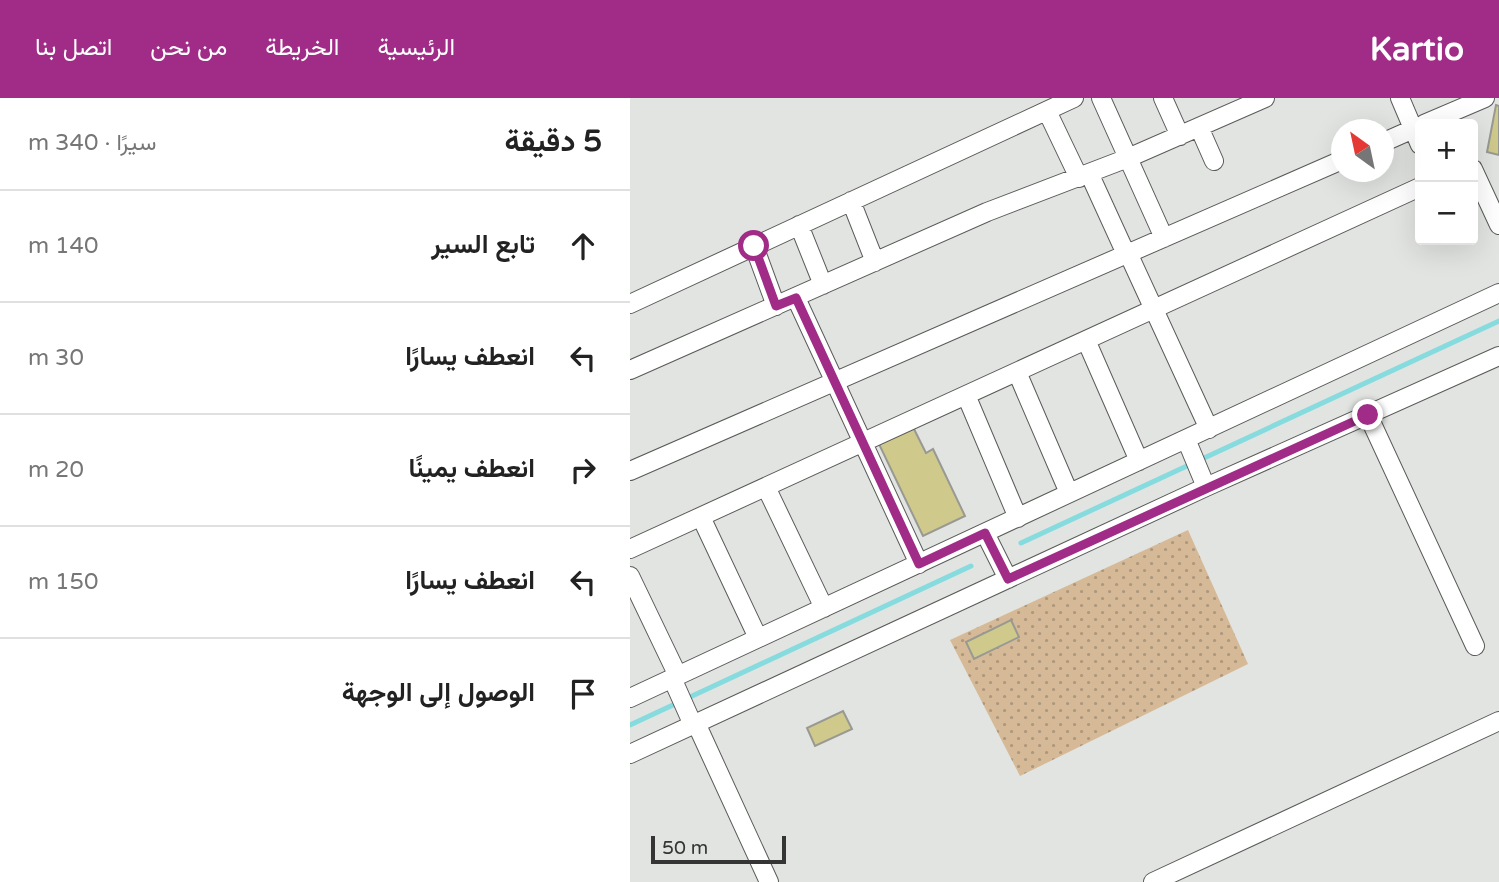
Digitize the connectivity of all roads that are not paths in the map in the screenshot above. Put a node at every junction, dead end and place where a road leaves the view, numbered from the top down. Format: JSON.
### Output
{"nodes":[{"id":1,"x":1074,"y":98,"type":"edge"},
{"id":2,"x":1101,"y":98,"type":"edge"},
{"id":3,"x":1163,"y":98,"type":"edge"},
{"id":4,"x":1265,"y":98,"type":"edge"},
{"id":5,"x":1400,"y":98,"type":"edge"},
{"id":6,"x":1485,"y":98,"type":"edge"},
{"id":7,"x":1047,"y":111,"type":"junction"},
{"id":8,"x":1446,"y":112,"type":"edge"},
{"id":9,"x":1415,"y":124,"type":"edge"},
{"id":10,"x":1199,"y":127,"type":"junction"},
{"id":11,"x":1415,"y":132,"type":"edge"},
{"id":12,"x":1180,"y":136,"type":"junction"},
{"id":13,"x":1394,"y":139,"type":"edge"},
{"id":14,"x":1128,"y":158,"type":"junction"},
{"id":15,"x":1214,"y":161,"type":"dead end"},
{"id":16,"x":1331,"y":165,"type":"edge"},
{"id":17,"x":1478,"y":175,"type":"edge"},
{"id":18,"x":1084,"y":176,"type":"junction"},
{"id":19,"x":1415,"y":189,"type":"edge"},
{"id":20,"x":1492,"y":193,"type":"edge"},
{"id":21,"x":851,"y":201,"type":"junction"},
{"id":22,"x":799,"y":225,"type":"junction"},
{"id":23,"x":1499,"y":225,"type":"edge"},
{"id":24,"x":1164,"y":238,"type":"junction"},
{"id":25,"x":754,"y":246,"type":"junction"},
{"id":26,"x":1127,"y":254,"type":"junction"},
{"id":27,"x":875,"y":262,"type":"junction"},
{"id":28,"x":823,"y":285,"type":"junction"},
{"id":29,"x":1499,"y":293,"type":"edge"},
{"id":30,"x":796,"y":298,"type":"junction"},
{"id":31,"x":630,"y":304,"type":"edge"},
{"id":32,"x":776,"y":306,"type":"junction"},
{"id":33,"x":1154,"y":309,"type":"junction"},
{"id":34,"x":1086,"y":340,"type":"junction"},
{"id":35,"x":1499,"y":356,"type":"edge"},
{"id":36,"x":630,"y":370,"type":"edge"},
{"id":37,"x":1017,"y":372,"type":"junction"},
{"id":38,"x":834,"y":382,"type":"junction"},
{"id":39,"x":966,"y":395,"type":"junction"},
{"id":40,"x":1368,"y":415,"type":"junction"},
{"id":41,"x":1209,"y":429,"type":"junction"},
{"id":42,"x":1186,"y":439,"type":"junction"},
{"id":43,"x":863,"y":442,"type":"junction"},
{"id":44,"x":1139,"y":461,"type":"junction"},
{"id":45,"x":630,"y":471,"type":"edge"},
{"id":46,"x":766,"y":487,"type":"junction"},
{"id":47,"x":1206,"y":487,"type":"junction"},
{"id":48,"x":1069,"y":494,"type":"junction"},
{"id":49,"x":701,"y":517,"type":"junction"},
{"id":50,"x":1017,"y":518,"type":"junction"},
{"id":51,"x":985,"y":533,"type":"junction"},
{"id":52,"x":630,"y":549,"type":"edge"},
{"id":53,"x":919,"y":564,"type":"junction"},
{"id":54,"x":630,"y":576,"type":"edge"},
{"id":55,"x":1008,"y":579,"type":"junction"},
{"id":56,"x":824,"y":608,"type":"junction"},
{"id":57,"x":758,"y":638,"type":"junction"},
{"id":58,"x":1475,"y":646,"type":"dead end"},
{"id":59,"x":675,"y":677,"type":"junction"},
{"id":60,"x":630,"y":698,"type":"edge"},
{"id":61,"x":1499,"y":721,"type":"edge"},
{"id":62,"x":694,"y":724,"type":"junction"},
{"id":63,"x":630,"y":754,"type":"edge"},
{"id":64,"x":769,"y":882,"type":"edge"},
{"id":65,"x":1153,"y":882,"type":"edge"}],
"edges":[{"from":1,"to":7,"type":"street"},
{"from":2,"to":14,"type":"street"},
{"from":3,"to":12,"type":"street"},
{"from":4,"to":10,"type":"street"},
{"from":5,"to":9,"type":"street"},
{"from":6,"to":8,"type":"street"},
{"from":7,"to":18,"type":"street"},
{"from":7,"to":21,"type":"street"},
{"from":10,"to":12,"type":"street"},
{"from":10,"to":15,"type":"street"},
{"from":11,"to":13,"type":"street"},
{"from":12,"to":14,"type":"street"},
{"from":14,"to":18,"type":"street"},
{"from":14,"to":24,"type":"street"},
{"from":16,"to":24,"type":"street"},
{"from":17,"to":20,"type":"street"},
{"from":18,"to":26,"type":"street"},
{"from":18,"to":27,"type":"street"},
{"from":19,"to":33,"type":"street"},
{"from":20,"to":23,"type":"street"},
{"from":21,"to":22,"type":"street"},
{"from":21,"to":27,"type":"street"},
{"from":22,"to":25,"type":"street"},
{"from":22,"to":28,"type":"street"},
{"from":24,"to":26,"type":"street"},
{"from":25,"to":31,"type":"street"},
{"from":25,"to":32,"type":"street"},
{"from":26,"to":33,"type":"street"},
{"from":26,"to":38,"type":"street"},
{"from":27,"to":28,"type":"street"},
{"from":28,"to":30,"type":"street"},
{"from":29,"to":41,"type":"street"},
{"from":30,"to":32,"type":"street"},
{"from":30,"to":38,"type":"street"},
{"from":32,"to":36,"type":"street"},
{"from":33,"to":34,"type":"street"},
{"from":33,"to":41,"type":"street"},
{"from":34,"to":37,"type":"street"},
{"from":34,"to":44,"type":"street"},
{"from":35,"to":40,"type":"street"},
{"from":37,"to":39,"type":"street"},
{"from":37,"to":48,"type":"street"},
{"from":38,"to":43,"type":"street"},
{"from":38,"to":45,"type":"street"},
{"from":39,"to":43,"type":"street"},
{"from":39,"to":50,"type":"street"},
{"from":40,"to":47,"type":"street"},
{"from":40,"to":58,"type":"street"},
{"from":41,"to":42,"type":"street"},
{"from":42,"to":44,"type":"street"},
{"from":42,"to":47,"type":"street"},
{"from":43,"to":46,"type":"street"},
{"from":43,"to":53,"type":"street"},
{"from":44,"to":48,"type":"street"},
{"from":46,"to":49,"type":"street"},
{"from":46,"to":56,"type":"street"},
{"from":47,"to":55,"type":"street"},
{"from":48,"to":50,"type":"street"},
{"from":49,"to":52,"type":"street"},
{"from":49,"to":57,"type":"street"},
{"from":50,"to":51,"type":"street"},
{"from":51,"to":53,"type":"street"},
{"from":51,"to":55,"type":"street"},
{"from":53,"to":56,"type":"street"},
{"from":54,"to":59,"type":"street"},
{"from":55,"to":62,"type":"street"},
{"from":56,"to":57,"type":"street"},
{"from":57,"to":59,"type":"street"},
{"from":59,"to":60,"type":"street"},
{"from":59,"to":62,"type":"street"},
{"from":61,"to":65,"type":"street"},
{"from":62,"to":63,"type":"street"},
{"from":62,"to":64,"type":"street"}]}
